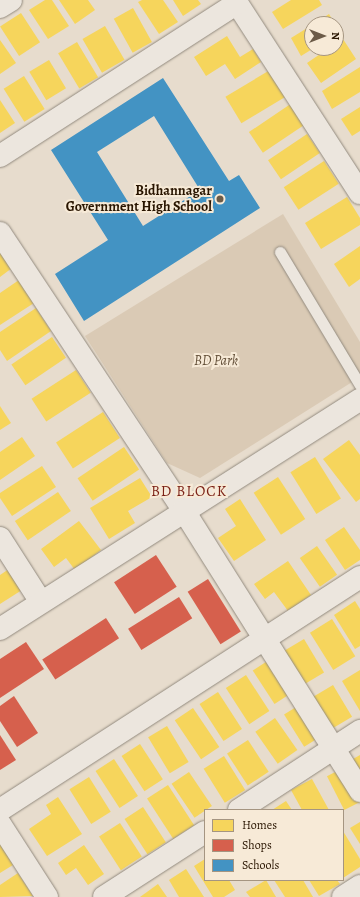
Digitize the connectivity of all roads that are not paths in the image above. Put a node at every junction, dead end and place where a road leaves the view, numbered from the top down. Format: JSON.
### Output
{"nodes":[{"id":1,"x":12,"y":0,"type":"edge"},
{"id":2,"x":236,"y":2,"type":"edge"},
{"id":3,"x":0,"y":7,"type":"edge"},
{"id":4,"x":0,"y":156,"type":"edge"},
{"id":5,"x":360,"y":193,"type":"edge"},
{"id":6,"x":0,"y":233,"type":"edge"},
{"id":7,"x":280,"y":252,"type":"dead end"},
{"id":8,"x":360,"y":385,"type":"edge"},
{"id":9,"x":360,"y":400,"type":"edge"},
{"id":10,"x":184,"y":511,"type":"junction"},
{"id":11,"x":0,"y":538,"type":"edge"},
{"id":12,"x":360,"y":577,"type":"edge"},
{"id":13,"x":41,"y":602,"type":"junction"},
{"id":14,"x":0,"y":629,"type":"edge"},
{"id":15,"x":264,"y":639,"type":"junction"},
{"id":16,"x":360,"y":731,"type":"edge"},
{"id":17,"x":333,"y":749,"type":"junction"},
{"id":18,"x":360,"y":791,"type":"edge"},
{"id":19,"x":241,"y":809,"type":"edge"},
{"id":20,"x":0,"y":810,"type":"edge"},
{"id":21,"x":0,"y":824,"type":"edge"},
{"id":22,"x":204,"y":833,"type":"edge"},
{"id":23,"x":360,"y":886,"type":"edge"},
{"id":24,"x":46,"y":897,"type":"edge"},
{"id":25,"x":104,"y":897,"type":"edge"},
{"id":26,"x":343,"y":897,"type":"edge"}],
"edges":[{"from":1,"to":3,"type":"street"},
{"from":2,"to":4,"type":"street"},
{"from":2,"to":5,"type":"street"},
{"from":6,"to":10,"type":"street"},
{"from":7,"to":8,"type":"lane"},
{"from":9,"to":10,"type":"street"},
{"from":10,"to":13,"type":"street"},
{"from":10,"to":15,"type":"street"},
{"from":11,"to":13,"type":"street"},
{"from":12,"to":15,"type":"street"},
{"from":13,"to":14,"type":"street"},
{"from":15,"to":17,"type":"street"},
{"from":15,"to":20,"type":"street"},
{"from":16,"to":17,"type":"street"},
{"from":17,"to":18,"type":"street"},
{"from":17,"to":19,"type":"street"},
{"from":21,"to":24,"type":"street"},
{"from":22,"to":25,"type":"street"},
{"from":23,"to":26,"type":"street"}]}
